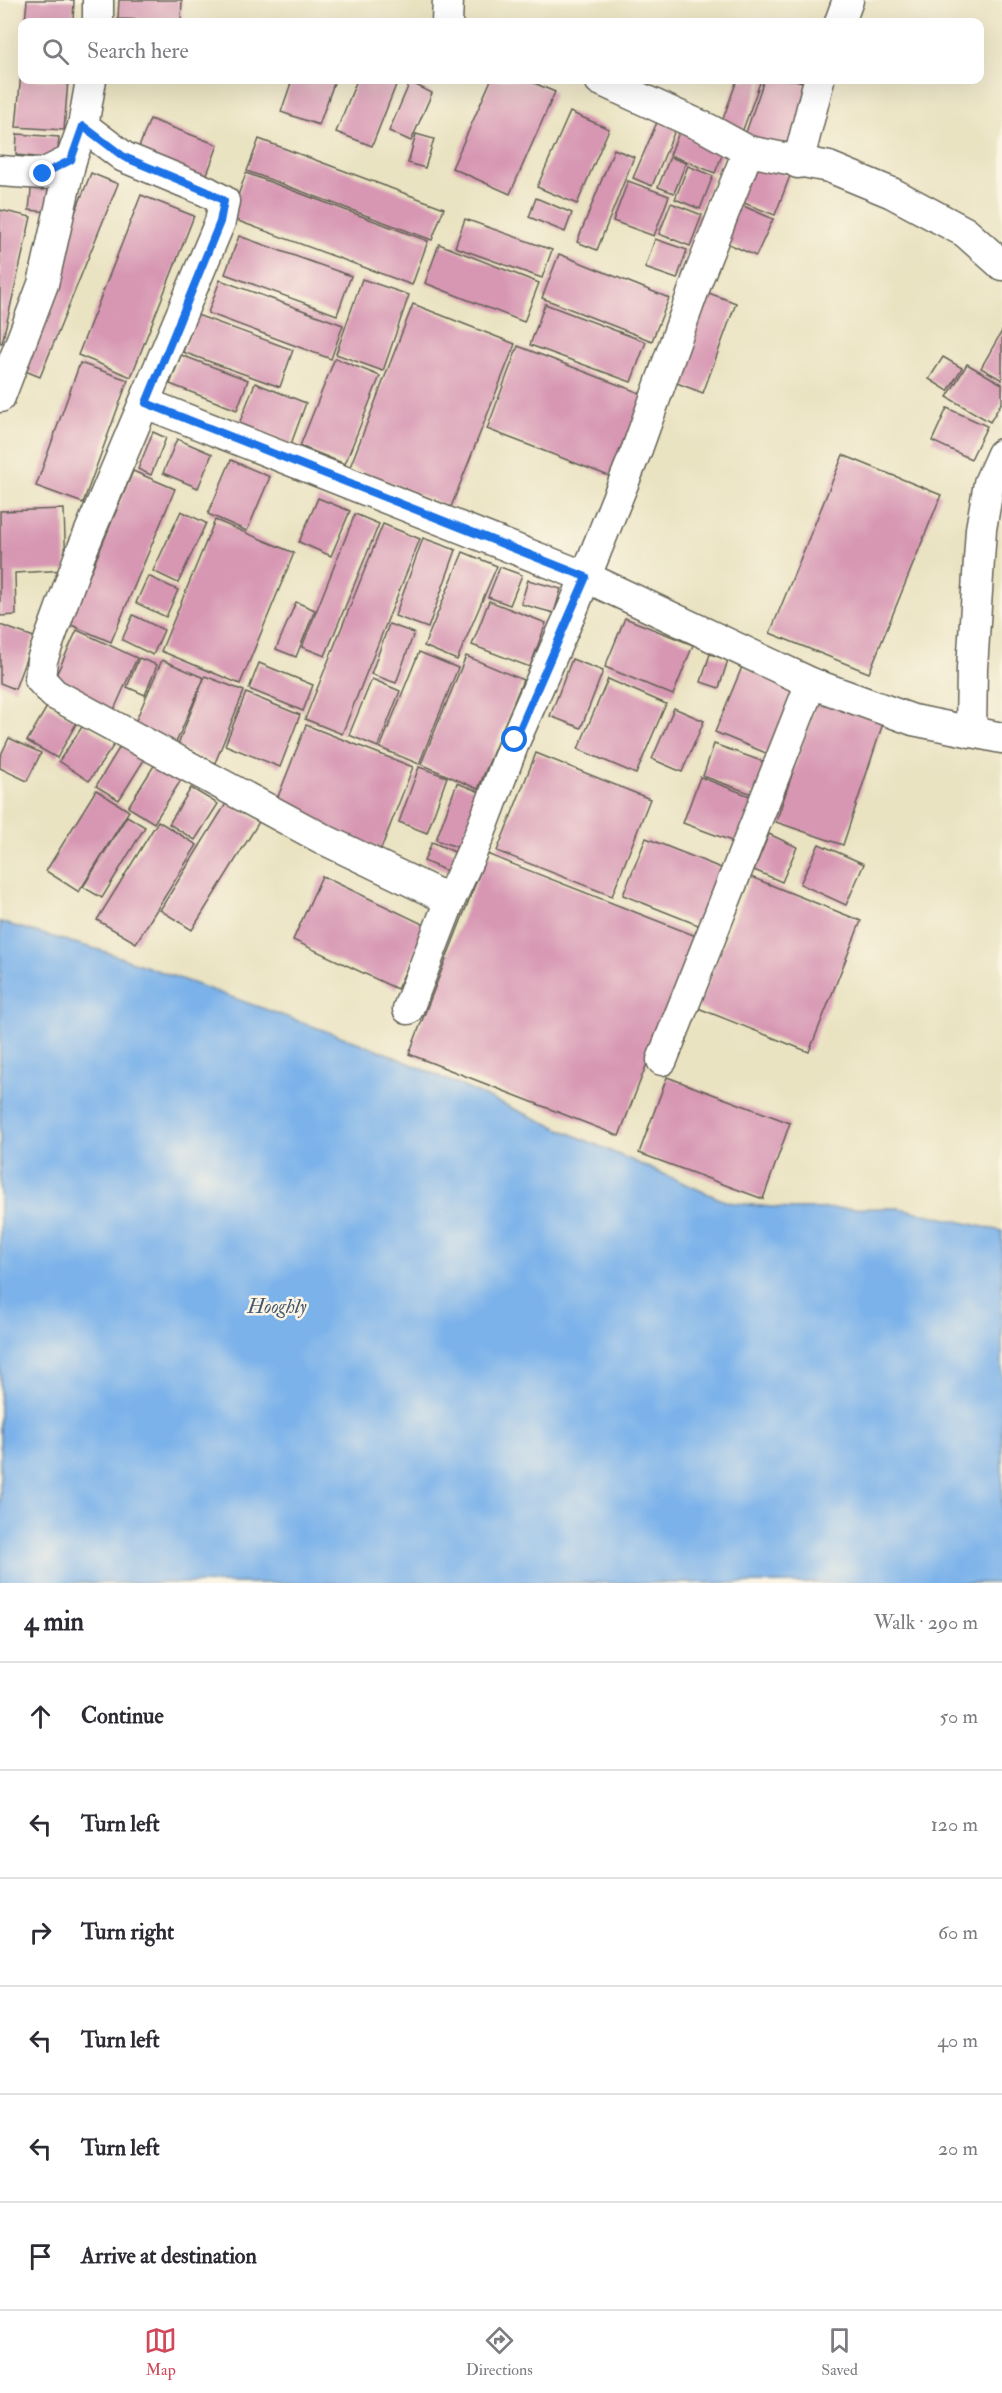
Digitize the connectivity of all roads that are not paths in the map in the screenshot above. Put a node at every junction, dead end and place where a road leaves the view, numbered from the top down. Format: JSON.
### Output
{"nodes":[{"id":1,"x":99,"y":0,"type":"edge"},
{"id":2,"x":448,"y":0,"type":"edge"},
{"id":3,"x":848,"y":0,"type":"edge"},
{"id":4,"x":98,"y":18,"type":"edge"},
{"id":5,"x":447,"y":18,"type":"edge"},
{"id":6,"x":841,"y":18,"type":"edge"},
{"id":7,"x":89,"y":84,"type":"edge"},
{"id":8,"x":609,"y":84,"type":"edge"},
{"id":9,"x":818,"y":84,"type":"edge"},
{"id":10,"x":83,"y":126,"type":"junction"},
{"id":11,"x":748,"y":151,"type":"junction"},
{"id":12,"x":71,"y":160,"type":"junction"},
{"id":13,"x":798,"y":163,"type":"junction"},
{"id":14,"x":0,"y":171,"type":"edge"},
{"id":15,"x":1002,"y":265,"type":"edge"},
{"id":16,"x":0,"y":397,"type":"edge"},
{"id":17,"x":146,"y":403,"type":"junction"},
{"id":18,"x":1002,"y":454,"type":"edge"},
{"id":19,"x":586,"y":577,"type":"junction"},
{"id":20,"x":811,"y":683,"type":"junction"},
{"id":21,"x":971,"y":732,"type":"junction"},
{"id":22,"x":1002,"y":738,"type":"edge"},
{"id":23,"x":450,"y":900,"type":"junction"},
{"id":24,"x":408,"y":1009,"type":"dead end"},
{"id":25,"x":662,"y":1060,"type":"dead end"}],
"edges":[{"from":1,"to":4,"type":"street"},
{"from":2,"to":5,"type":"street"},
{"from":3,"to":6,"type":"street"},
{"from":7,"to":10,"type":"street"},
{"from":8,"to":11,"type":"street"},
{"from":9,"to":13,"type":"street"},
{"from":10,"to":12,"type":"street"},
{"from":10,"to":17,"type":"street"},
{"from":11,"to":13,"type":"street"},
{"from":11,"to":19,"type":"street"},
{"from":12,"to":14,"type":"street"},
{"from":12,"to":16,"type":"street"},
{"from":13,"to":15,"type":"street"},
{"from":17,"to":19,"type":"street"},
{"from":17,"to":23,"type":"street"},
{"from":18,"to":21,"type":"street"},
{"from":19,"to":20,"type":"street"},
{"from":19,"to":23,"type":"street"},
{"from":20,"to":21,"type":"street"},
{"from":20,"to":25,"type":"street"},
{"from":21,"to":22,"type":"street"},
{"from":23,"to":24,"type":"street"}]}
